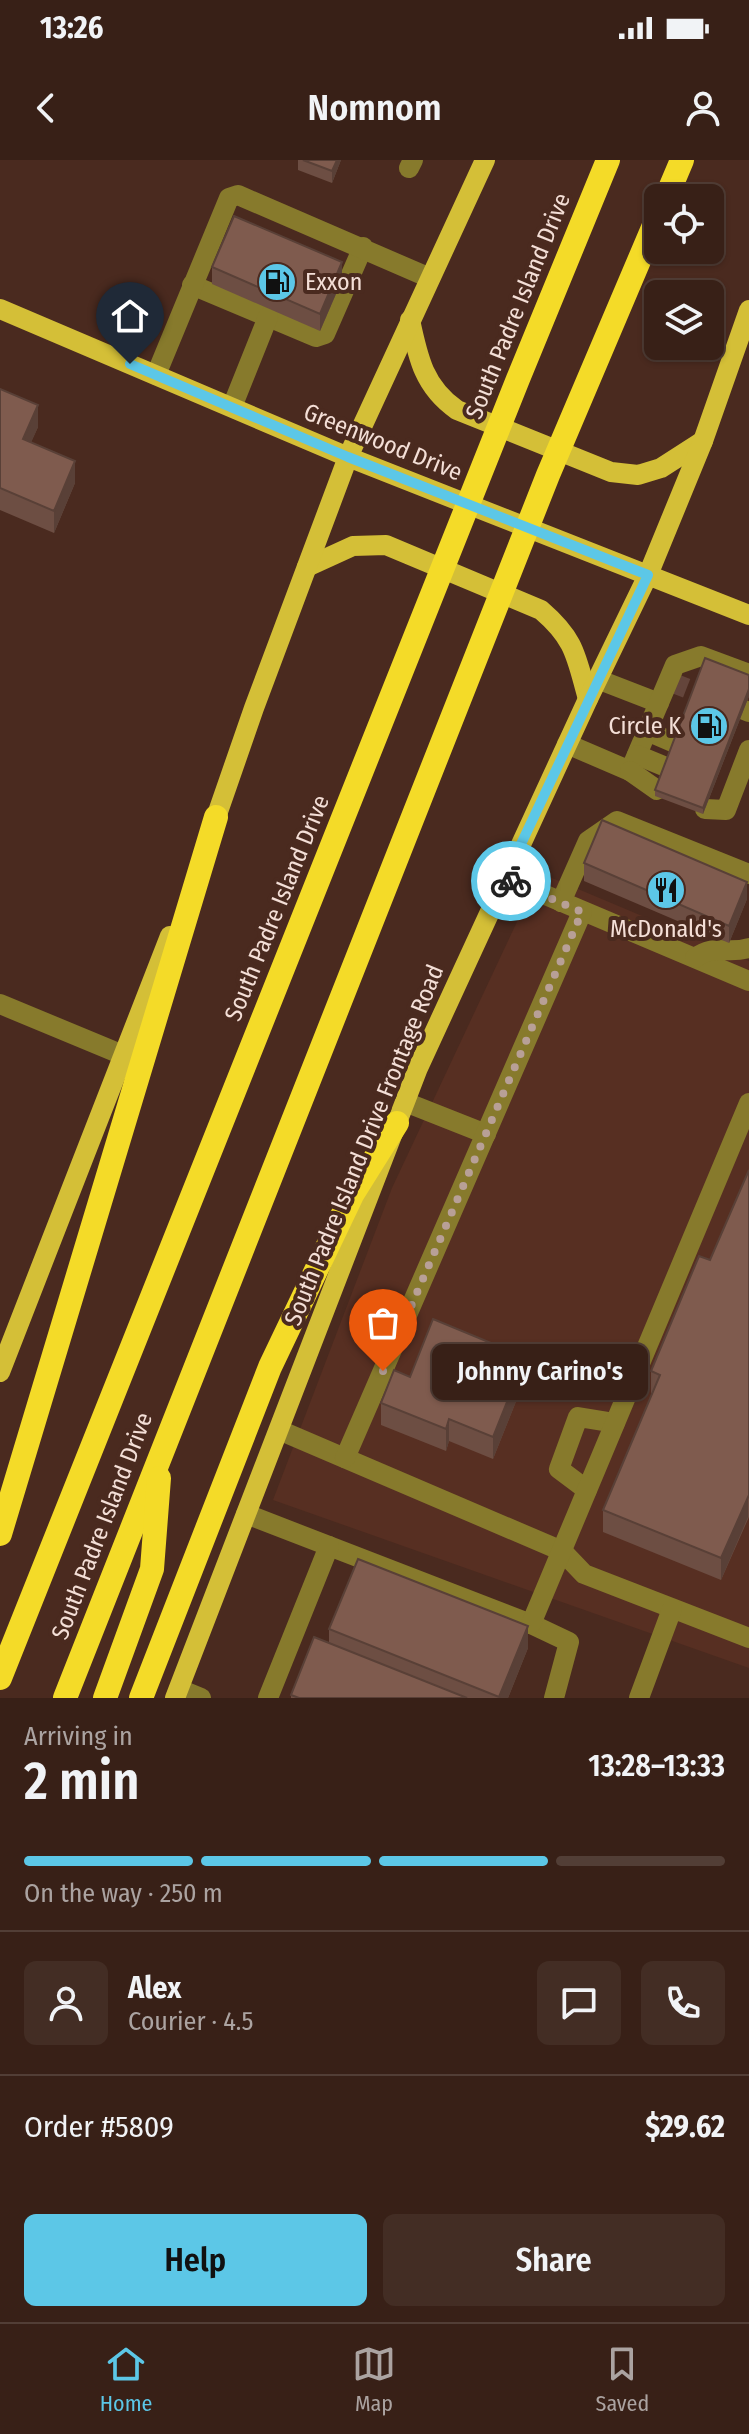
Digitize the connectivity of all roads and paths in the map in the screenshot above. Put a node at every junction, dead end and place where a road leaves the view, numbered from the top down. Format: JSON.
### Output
{"nodes":[{"id":1,"x":485,"y":160,"type":"edge"},
{"id":2,"x":608,"y":160,"type":"edge"},
{"id":3,"x":682,"y":160,"type":"edge"},
{"id":4,"x":672,"y":184,"type":"edge"},
{"id":5,"x":363,"y":247,"type":"junction"},
{"id":6,"x":644,"y":249,"type":"edge"},
{"id":7,"x":430,"y":278,"type":"junction"},
{"id":8,"x":192,"y":285,"type":"junction"},
{"id":9,"x":0,"y":309,"type":"edge"},
{"id":10,"x":749,"y":310,"type":"edge"},
{"id":11,"x":268,"y":317,"type":"junction"},
{"id":12,"x":410,"y":320,"type":"junction"},
{"id":13,"x":156,"y":375,"type":"junction"},
{"id":14,"x":232,"y":407,"type":"junction"},
{"id":15,"x":703,"y":441,"type":"junction"},
{"id":16,"x":348,"y":457,"type":"junction"},
{"id":17,"x":307,"y":567,"type":"junction"},
{"id":18,"x":648,"y":575,"type":"junction"},
{"id":19,"x":749,"y":615,"type":"edge"},
{"id":20,"x":749,"y":674,"type":"edge"},
{"id":21,"x":597,"y":679,"type":"junction"},
{"id":22,"x":588,"y":699,"type":"junction"},
{"id":23,"x":659,"y":703,"type":"junction"},
{"id":24,"x":647,"y":731,"type":"junction"},
{"id":25,"x":675,"y":743,"type":"edge"},
{"id":26,"x":567,"y":744,"type":"junction"},
{"id":27,"x":738,"y":759,"type":"edge"},
{"id":28,"x":633,"y":763,"type":"junction"},
{"id":29,"x":666,"y":767,"type":"edge"},
{"id":30,"x":657,"y":790,"type":"edge"},
{"id":31,"x":705,"y":809,"type":"edge"},
{"id":32,"x":216,"y":817,"type":"junction"},
{"id":33,"x":617,"y":821,"type":"junction"},
{"id":34,"x":749,"y":874,"type":"edge"},
{"id":35,"x":505,"y":878,"type":"junction"},
{"id":36,"x":749,"y":894,"type":"edge"},
{"id":37,"x":561,"y":902,"type":"junction"},
{"id":38,"x":582,"y":912,"type":"junction"},
{"id":39,"x":749,"y":948,"type":"edge"},
{"id":40,"x":695,"y":958,"type":"junction"},
{"id":41,"x":749,"y":981,"type":"edge"},
{"id":42,"x":0,"y":1004,"type":"edge"},
{"id":43,"x":123,"y":1055,"type":"junction"},
{"id":44,"x":749,"y":1103,"type":"edge"},
{"id":45,"x":401,"y":1112,"type":"junction"},
{"id":46,"x":486,"y":1134,"type":"junction"},
{"id":47,"x":741,"y":1142,"type":"edge"},
{"id":48,"x":0,"y":1372,"type":"edge"},
{"id":49,"x":615,"y":1423,"type":"junction"},
{"id":50,"x":279,"y":1430,"type":"junction"},
{"id":51,"x":161,"y":1452,"type":"junction"},
{"id":52,"x":345,"y":1458,"type":"junction"},
{"id":53,"x":587,"y":1490,"type":"junction"},
{"id":54,"x":246,"y":1514,"type":"junction"},
{"id":55,"x":0,"y":1534,"type":"edge"},
{"id":56,"x":329,"y":1546,"type":"junction"},
{"id":57,"x":562,"y":1551,"type":"junction"},
{"id":58,"x":672,"y":1609,"type":"junction"},
{"id":59,"x":531,"y":1624,"type":"junction"},
{"id":60,"x":749,"y":1638,"type":"edge"},
{"id":61,"x":0,"y":1678,"type":"edge"},
{"id":62,"x":177,"y":1693,"type":"edge"},
{"id":63,"x":65,"y":1698,"type":"edge"},
{"id":64,"x":105,"y":1698,"type":"edge"},
{"id":65,"x":141,"y":1698,"type":"edge"},
{"id":66,"x":201,"y":1698,"type":"edge"},
{"id":67,"x":268,"y":1698,"type":"edge"},
{"id":68,"x":554,"y":1698,"type":"edge"},
{"id":69,"x":639,"y":1698,"type":"edge"}],
"edges":[{"from":1,"to":7,"type":"main road"},
{"from":2,"to":61,"type":"highway","name":"South Padre Island Drive"},
{"from":3,"to":4,"type":"highway"},
{"from":5,"to":7,"type":"street"},
{"from":5,"to":8,"type":"street"},
{"from":5,"to":11,"type":"street"},
{"from":6,"to":51,"type":"highway","name":"South Padre Island Drive"},
{"from":7,"to":12,"type":"main road"},
{"from":8,"to":11,"type":"street"},
{"from":8,"to":13,"type":"street"},
{"from":9,"to":13,"type":"main road","name":"Greenwood Drive"},
{"from":10,"to":15,"type":"main road","name":"South Padre Island Drive Frontage Road"},
{"from":11,"to":14,"type":"street"},
{"from":12,"to":15,"type":"main road"},
{"from":12,"to":16,"type":"main road"},
{"from":13,"to":14,"type":"main road","name":"Greenwood Drive"},
{"from":14,"to":16,"type":"main road","name":"Greenwood Drive"},
{"from":15,"to":18,"type":"main road","name":"South Padre Island Drive Frontage Road"},
{"from":16,"to":17,"type":"main road"},
{"from":16,"to":18,"type":"main road","name":"Greenwood Drive"},
{"from":17,"to":22,"type":"main road"},
{"from":17,"to":32,"type":"main road"},
{"from":18,"to":19,"type":"main road","name":"Greenwood Drive"},
{"from":18,"to":21,"type":"main road","name":"South Padre Island Drive Frontage Road"},
{"from":20,"to":23,"type":"street"},
{"from":21,"to":22,"type":"main road","name":"South Padre Island Drive Frontage Road"},
{"from":21,"to":23,"type":"street"},
{"from":22,"to":26,"type":"main road","name":"South Padre Island Drive Frontage Road"},
{"from":23,"to":24,"type":"street"},
{"from":24,"to":25,"type":"street"},
{"from":24,"to":28,"type":"street"},
{"from":26,"to":28,"type":"street"},
{"from":26,"to":35,"type":"main road","name":"South Padre Island Drive Frontage Road"},
{"from":27,"to":31,"type":"street"},
{"from":28,"to":29,"type":"street"},
{"from":28,"to":30,"type":"street"},
{"from":32,"to":43,"type":"main road"},
{"from":32,"to":55,"type":"highway"},
{"from":33,"to":34,"type":"street"},
{"from":33,"to":36,"type":"street"},
{"from":33,"to":37,"type":"street"},
{"from":35,"to":37,"type":"street"},
{"from":35,"to":45,"type":"main road","name":"South Padre Island Drive Frontage Road"},
{"from":37,"to":38,"type":"street"},
{"from":38,"to":40,"type":"street"},
{"from":38,"to":46,"type":"street"},
{"from":39,"to":40,"type":"street"},
{"from":40,"to":41,"type":"street"},
{"from":42,"to":43,"type":"street"},
{"from":43,"to":48,"type":"main road"},
{"from":44,"to":47,"type":"street"},
{"from":45,"to":46,"type":"street"},
{"from":45,"to":50,"type":"main road","name":"South Padre Island Drive Frontage Road"},
{"from":45,"to":65,"type":"highway"},
{"from":46,"to":52,"type":"street"},
{"from":47,"to":49,"type":"street"},
{"from":49,"to":53,"type":"street"},
{"from":49,"to":53,"type":"street"},
{"from":50,"to":52,"type":"street"},
{"from":50,"to":54,"type":"main road","name":"South Padre Island Drive Frontage Road"},
{"from":51,"to":63,"type":"highway","name":"South Padre Island Drive"},
{"from":51,"to":64,"type":"highway"},
{"from":52,"to":57,"type":"street"},
{"from":53,"to":57,"type":"street"},
{"from":54,"to":56,"type":"street"},
{"from":54,"to":62,"type":"main road","name":"South Padre Island Drive Frontage Road"},
{"from":56,"to":59,"type":"street"},
{"from":56,"to":67,"type":"street"},
{"from":57,"to":58,"type":"street"},
{"from":57,"to":59,"type":"street"},
{"from":58,"to":60,"type":"street"},
{"from":58,"to":69,"type":"street"},
{"from":59,"to":68,"type":"street"},
{"from":62,"to":66,"type":"street"}]}
